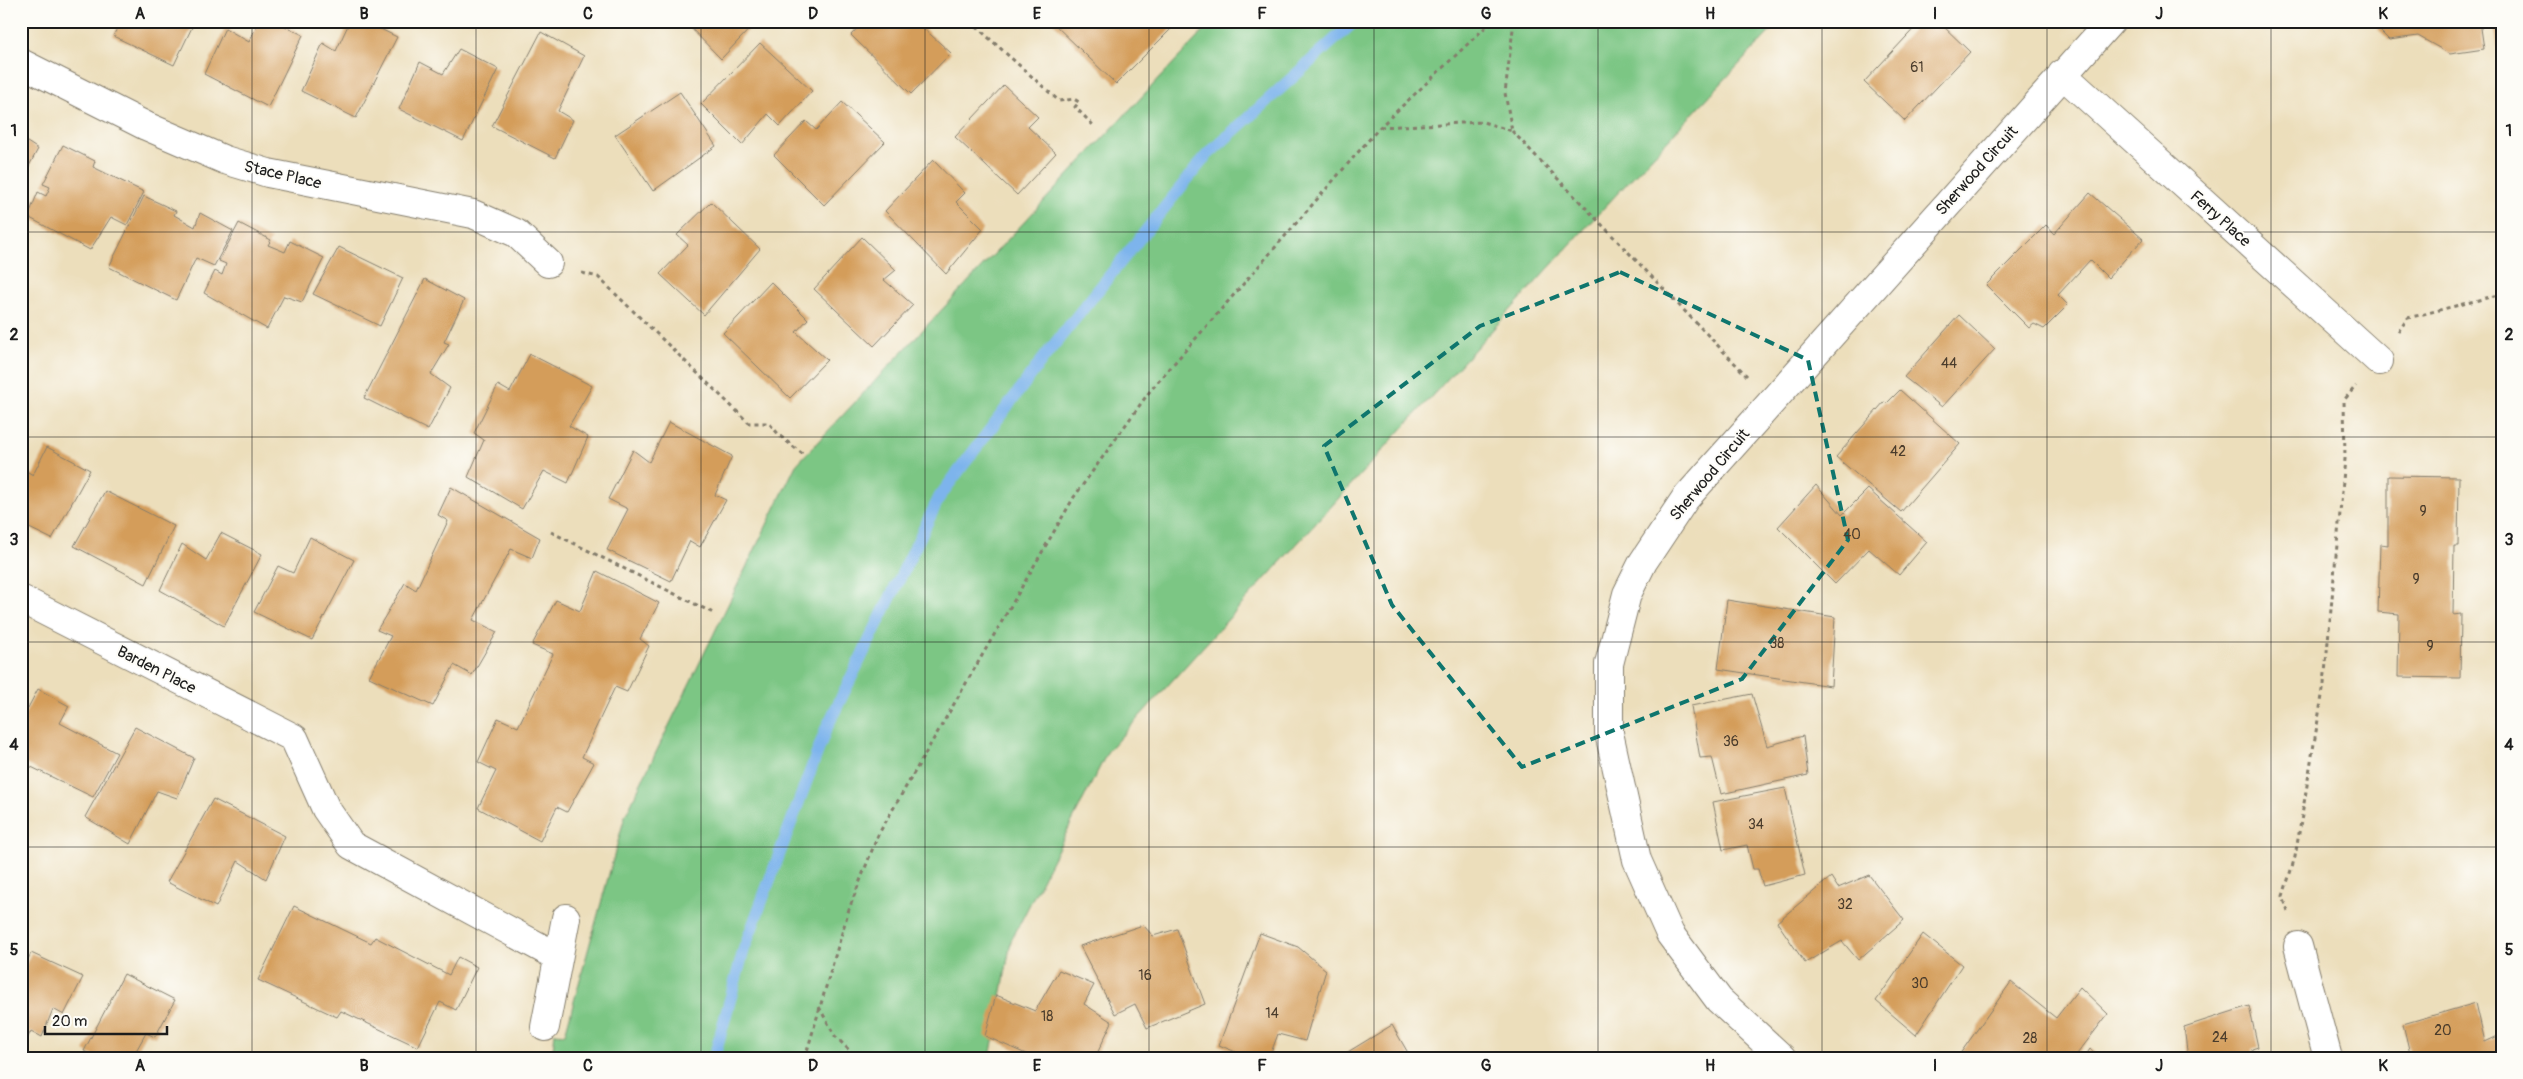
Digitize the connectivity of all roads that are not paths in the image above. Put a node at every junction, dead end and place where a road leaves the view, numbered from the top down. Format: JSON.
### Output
{"nodes":[{"id":1,"x":2111,"y":21,"type":"edge"},
{"id":2,"x":21,"y":63,"type":"edge"},
{"id":3,"x":2062,"y":74,"type":"junction"},
{"id":4,"x":548,"y":264,"type":"road end"},
{"id":5,"x":2379,"y":361,"type":"road end"},
{"id":6,"x":21,"y":599,"type":"edge"},
{"id":7,"x":566,"y":918,"type":"dead end"},
{"id":8,"x":2298,"y":946,"type":"road end"},
{"id":9,"x":558,"y":958,"type":"junction"},
{"id":10,"x":545,"y":1027,"type":"dead end"},
{"id":11,"x":1782,"y":1058,"type":"edge"},
{"id":12,"x":2328,"y":1058,"type":"edge"}],
"edges":[{"from":1,"to":3,"type":"street","name":"Sherwood Circuit"},
{"from":2,"to":4,"type":"street","name":"Stace Place"},
{"from":3,"to":5,"type":"street","name":"Ferry Place"},
{"from":3,"to":11,"type":"street","name":"Sherwood Circuit"},
{"from":6,"to":9,"type":"street","name":"Barden Place"},
{"from":7,"to":9,"type":"street"},
{"from":8,"to":12,"type":"street"},
{"from":9,"to":10,"type":"street"}]}
